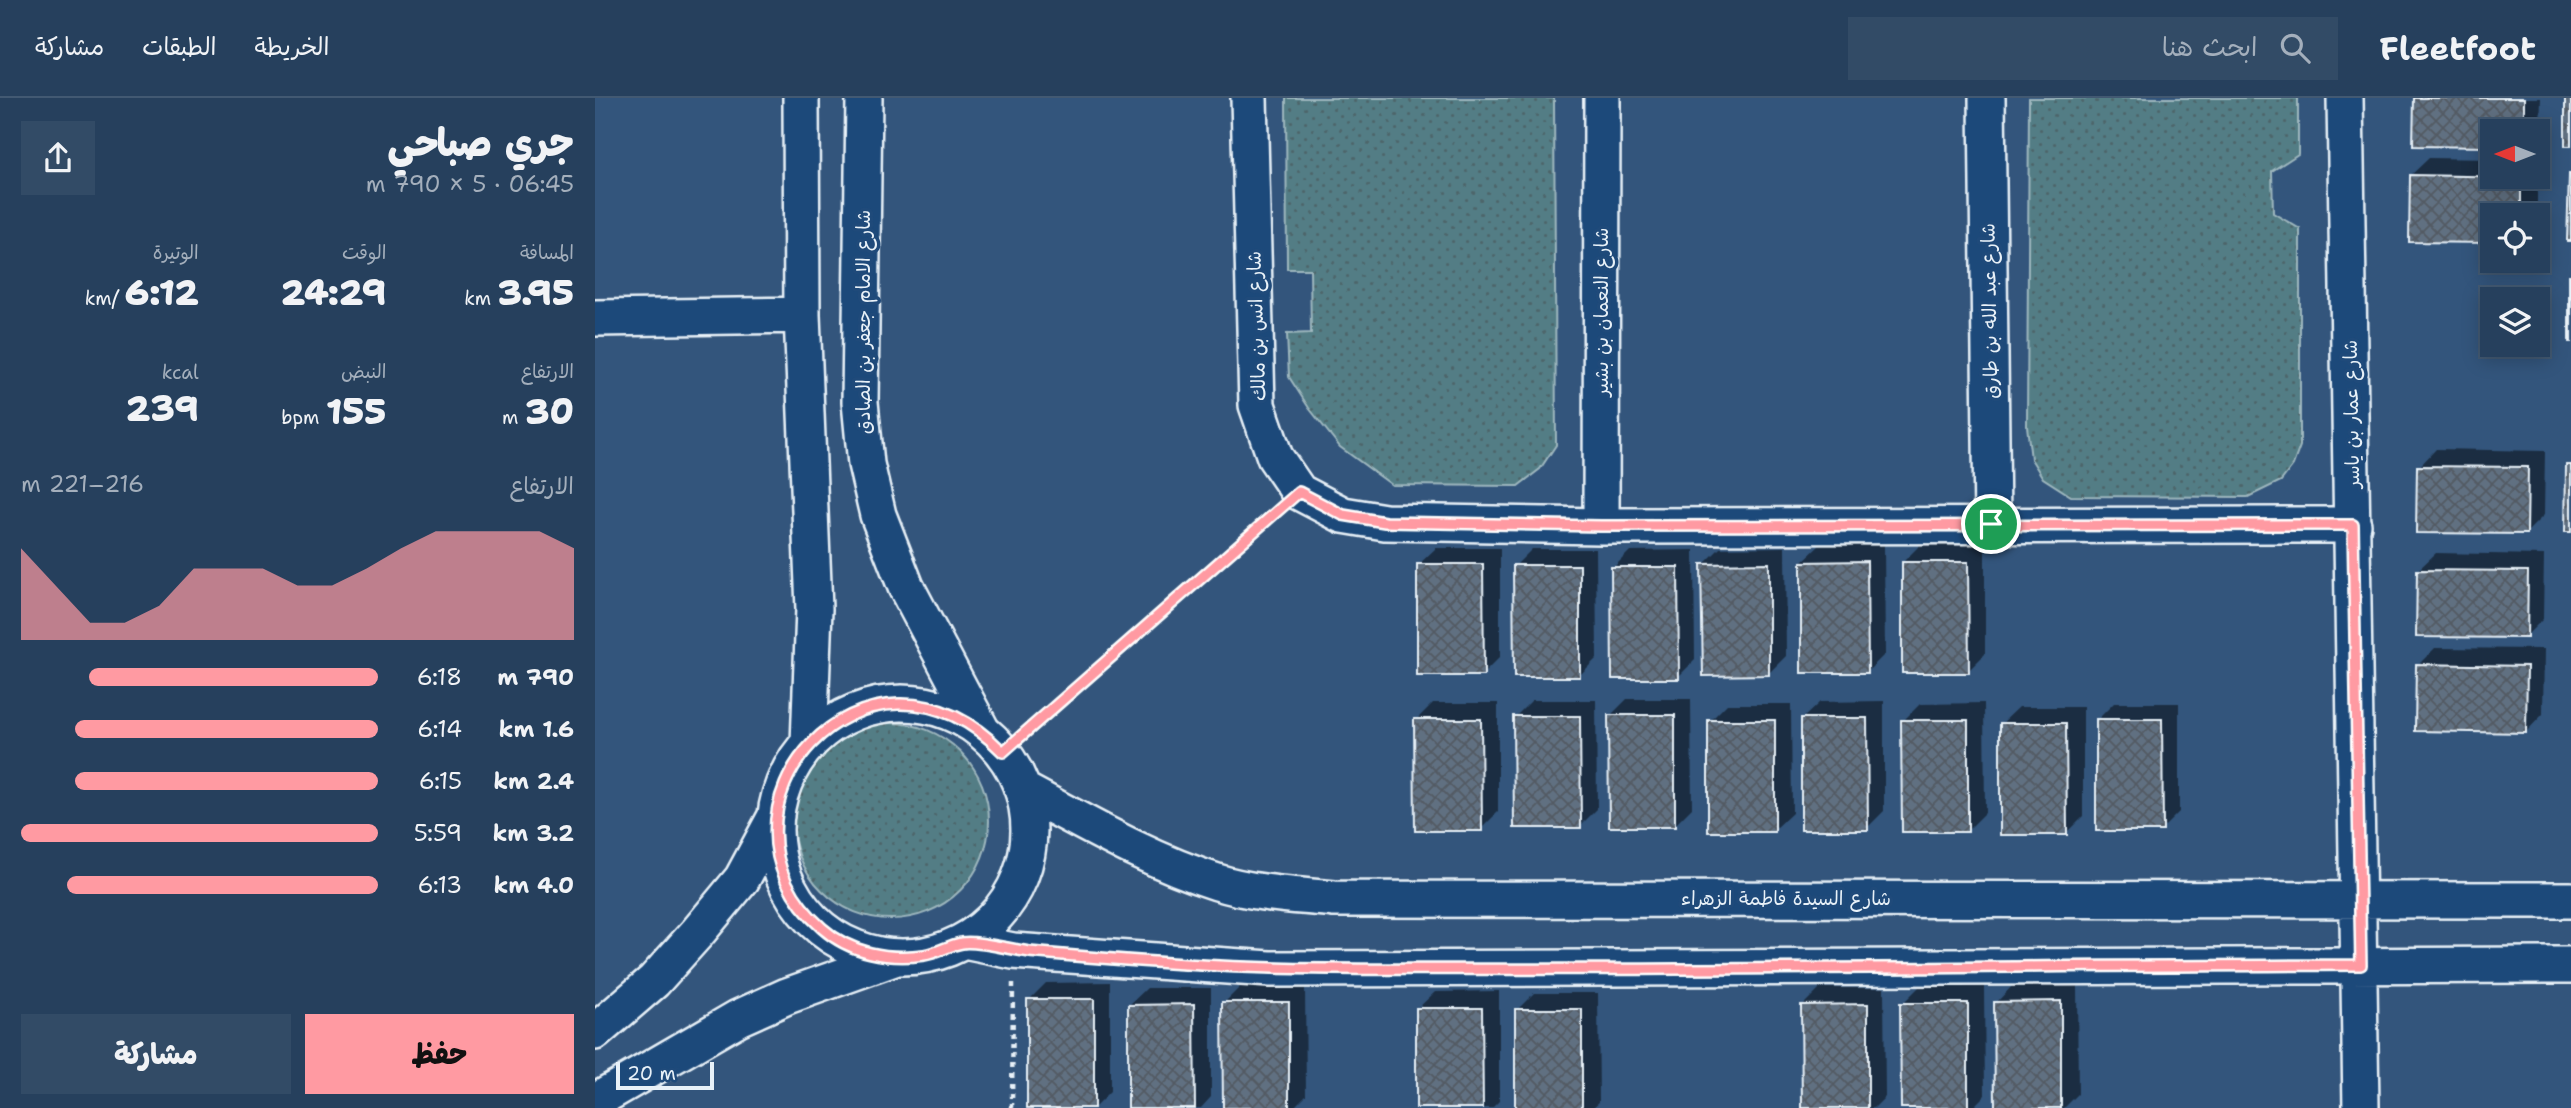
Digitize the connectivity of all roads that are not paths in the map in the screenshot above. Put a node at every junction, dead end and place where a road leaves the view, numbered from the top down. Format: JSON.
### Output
{"nodes":[{"id":1,"x":801,"y":98,"type":"edge"},
{"id":2,"x":864,"y":98,"type":"edge"},
{"id":3,"x":1249,"y":98,"type":"edge"},
{"id":4,"x":1602,"y":98,"type":"edge"},
{"id":5,"x":1987,"y":98,"type":"edge"},
{"id":6,"x":2345,"y":98,"type":"edge"},
{"id":7,"x":802,"y":315,"type":"junction"},
{"id":8,"x":595,"y":318,"type":"edge"},
{"id":9,"x":1991,"y":524,"type":"junction"},
{"id":10,"x":2353,"y":525,"type":"junction"},
{"id":11,"x":1601,"y":526,"type":"junction"},
{"id":12,"x":993,"y":742,"type":"junction"},
{"id":13,"x":809,"y":744,"type":"junction"},
{"id":14,"x":1023,"y":790,"type":"junction"},
{"id":15,"x":776,"y":816,"type":"junction"},
{"id":16,"x":2360,"y":897,"type":"junction"},
{"id":17,"x":2571,"y":900,"type":"edge"},
{"id":18,"x":964,"y":942,"type":"junction"},
{"id":19,"x":897,"y":957,"type":"junction"},
{"id":20,"x":2361,"y":965,"type":"junction"},
{"id":21,"x":2571,"y":965,"type":"edge"},
{"id":22,"x":595,"y":1032,"type":"edge"},
{"id":23,"x":595,"y":1101,"type":"edge"},
{"id":24,"x":2361,"y":1108,"type":"edge"}],
"edges":[{"from":1,"to":7,"type":"street"},
{"from":2,"to":12,"type":"street","name":"شارع الامام جعفر بن الصادق"},
{"from":3,"to":11,"type":"street","name":"شارع انس بن مالك"},
{"from":4,"to":11,"type":"street","name":"شارع النعمان بن بشير"},
{"from":5,"to":9,"type":"street","name":"شارع عبد الله بن طارق"},
{"from":6,"to":10,"type":"street","name":"شارع عمار بن ياسر"},
{"from":7,"to":8,"type":"street"},
{"from":7,"to":13,"type":"street"},
{"from":9,"to":10,"type":"street","name":"شارع انس بن مالك"},
{"from":9,"to":11,"type":"street","name":"شارع انس بن مالك"},
{"from":10,"to":16,"type":"street","name":"شارع عمار بن ياسر"},
{"from":12,"to":13,"type":"street"},
{"from":12,"to":14,"type":"street","name":"شارع الامام جعفر بن الصادق"},
{"from":13,"to":15,"type":"street"},
{"from":14,"to":16,"type":"street","name":"شارع السيدة فاطمة الزهراء"},
{"from":14,"to":18,"type":"street","name":"شارع الامام جعفر بن الصادق"},
{"from":15,"to":19,"type":"street"},
{"from":15,"to":22,"type":"street"},
{"from":16,"to":17,"type":"street","name":"شارع السيدة فاطمة الزهراء"},
{"from":16,"to":20,"type":"street","name":"شارع عمار بن ياسر"},
{"from":18,"to":19,"type":"street"},
{"from":18,"to":20,"type":"street"},
{"from":19,"to":23,"type":"street"},
{"from":20,"to":21,"type":"street"},
{"from":20,"to":24,"type":"street","name":"شارع عمار بن ياسر"}]}
